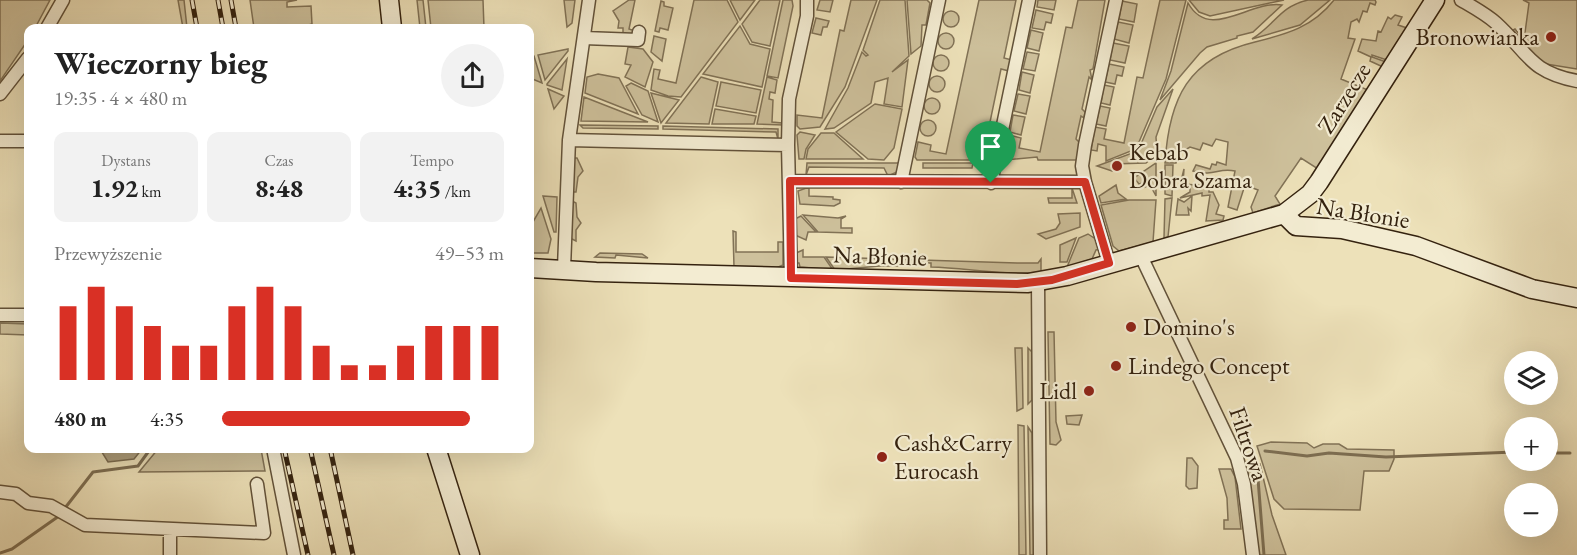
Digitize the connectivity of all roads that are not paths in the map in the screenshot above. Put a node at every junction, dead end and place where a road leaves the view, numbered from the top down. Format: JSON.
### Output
{"nodes":[{"id":1,"x":63,"y":0,"type":"edge"},
{"id":2,"x":389,"y":0,"type":"edge"},
{"id":3,"x":589,"y":0,"type":"edge"},
{"id":4,"x":807,"y":0,"type":"edge"},
{"id":5,"x":939,"y":0,"type":"edge"},
{"id":6,"x":1029,"y":0,"type":"edge"},
{"id":7,"x":1116,"y":0,"type":"edge"},
{"id":8,"x":1435,"y":0,"type":"edge"},
{"id":9,"x":1461,"y":0,"type":"edge"},
{"id":10,"x":49,"y":24,"type":"edge"},
{"id":11,"x":392,"y":24,"type":"edge"},
{"id":12,"x":639,"y":32,"type":"dead end"},
{"id":13,"x":584,"y":38,"type":"junction"},
{"id":14,"x":24,"y":63,"type":"edge"},
{"id":15,"x":1577,"y":81,"type":"edge"},
{"id":16,"x":0,"y":94,"type":"edge"},
{"id":17,"x":569,"y":140,"type":"junction"},
{"id":18,"x":0,"y":141,"type":"edge"},
{"id":19,"x":24,"y":141,"type":"edge"},
{"id":20,"x":788,"y":145,"type":"junction"},
{"id":21,"x":790,"y":181,"type":"junction"},
{"id":22,"x":901,"y":182,"type":"junction"},
{"id":23,"x":1085,"y":182,"type":"junction"},
{"id":24,"x":991,"y":183,"type":"junction"},
{"id":25,"x":1284,"y":214,"type":"junction"},
{"id":26,"x":1140,"y":254,"type":"junction"},
{"id":27,"x":1109,"y":263,"type":"junction"},
{"id":28,"x":534,"y":268,"type":"edge"},
{"id":29,"x":564,"y":268,"type":"junction"},
{"id":30,"x":791,"y":278,"type":"junction"},
{"id":31,"x":1038,"y":282,"type":"junction"},
{"id":32,"x":1577,"y":298,"type":"edge"},
{"id":33,"x":0,"y":315,"type":"edge"},
{"id":34,"x":24,"y":315,"type":"edge"},
{"id":35,"x":274,"y":453,"type":"edge"},
{"id":36,"x":438,"y":453,"type":"edge"},
{"id":37,"x":256,"y":484,"type":"dead end"},
{"id":38,"x":0,"y":492,"type":"edge"},
{"id":39,"x":170,"y":530,"type":"junction"},
{"id":40,"x":170,"y":555,"type":"edge"},
{"id":41,"x":294,"y":555,"type":"edge"},
{"id":42,"x":470,"y":555,"type":"edge"},
{"id":43,"x":1040,"y":555,"type":"edge"},
{"id":44,"x":1253,"y":555,"type":"edge"}],
"edges":[{"from":1,"to":10,"type":"street"},
{"from":2,"to":11,"type":"street"},
{"from":3,"to":13,"type":"street"},
{"from":4,"to":20,"type":"street"},
{"from":5,"to":22,"type":"street"},
{"from":6,"to":24,"type":"street"},
{"from":7,"to":23,"type":"street"},
{"from":8,"to":25,"type":"street","name":"Zarzecze"},
{"from":9,"to":15,"type":"street"},
{"from":12,"to":13,"type":"street"},
{"from":13,"to":17,"type":"street"},
{"from":14,"to":16,"type":"street"},
{"from":17,"to":20,"type":"street"},
{"from":17,"to":29,"type":"street"},
{"from":18,"to":19,"type":"street"},
{"from":20,"to":21,"type":"street"},
{"from":21,"to":22,"type":"street"},
{"from":21,"to":30,"type":"street"},
{"from":22,"to":24,"type":"street"},
{"from":23,"to":24,"type":"street"},
{"from":23,"to":27,"type":"street"},
{"from":25,"to":26,"type":"street","name":"Na Błonie"},
{"from":25,"to":32,"type":"street","name":"Na Błonie"},
{"from":26,"to":27,"type":"street","name":"Na Błonie"},
{"from":26,"to":44,"type":"street","name":"Filtrowa"},
{"from":27,"to":31,"type":"street","name":"Na Błonie"},
{"from":28,"to":29,"type":"street","name":"Na Błonie"},
{"from":29,"to":30,"type":"street","name":"Na Błonie"},
{"from":30,"to":31,"type":"street","name":"Na Błonie"},
{"from":31,"to":43,"type":"street"},
{"from":33,"to":34,"type":"street"},
{"from":35,"to":41,"type":"street"},
{"from":36,"to":42,"type":"street"},
{"from":37,"to":39,"type":"street"},
{"from":38,"to":39,"type":"street"},
{"from":39,"to":40,"type":"street"}]}
